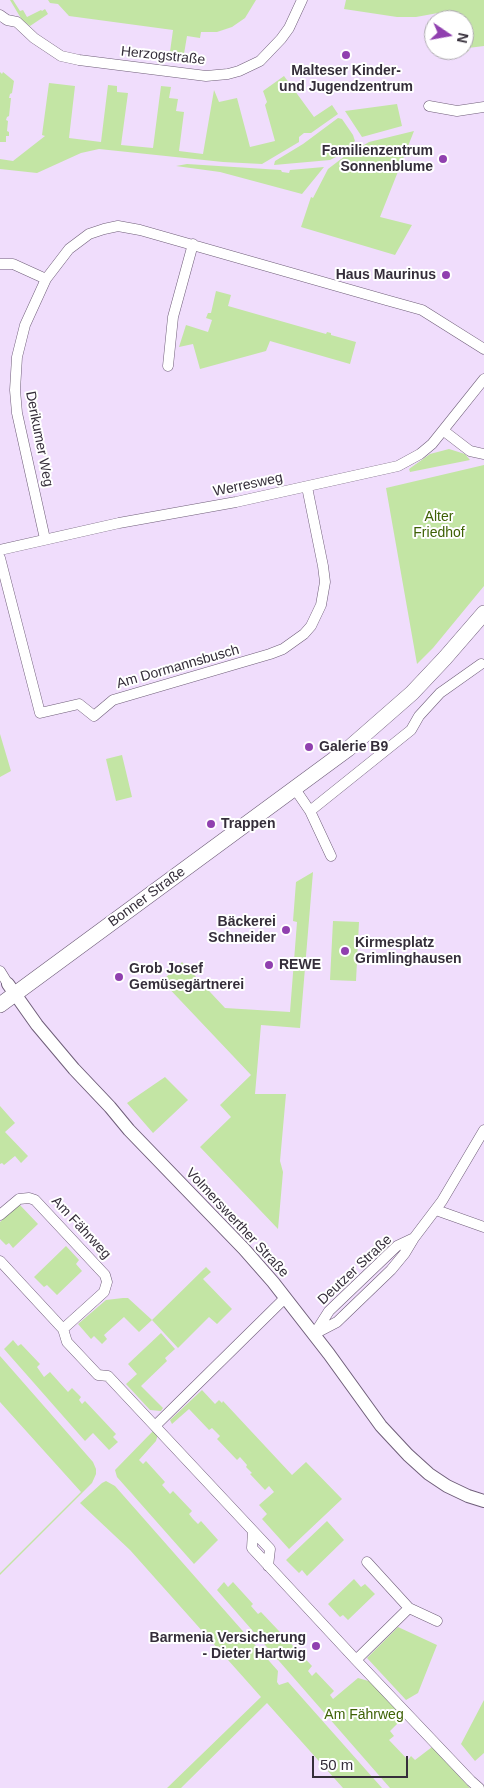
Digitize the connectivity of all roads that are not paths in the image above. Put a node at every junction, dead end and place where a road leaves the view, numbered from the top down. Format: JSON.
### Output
{"nodes":[{"id":1,"x":302,"y":0,"type":"edge"},
{"id":2,"x":0,"y":15,"type":"edge"},
{"id":3,"x":429,"y":106,"type":"dead end"},
{"id":4,"x":484,"y":107,"type":"edge"},
{"id":5,"x":193,"y":244,"type":"junction"},
{"id":6,"x":0,"y":264,"type":"edge"},
{"id":7,"x":46,"y":279,"type":"junction"},
{"id":8,"x":484,"y":349,"type":"edge"},
{"id":9,"x":168,"y":366,"type":"dead end"},
{"id":10,"x":484,"y":379,"type":"edge"},
{"id":11,"x":444,"y":431,"type":"junction"},
{"id":12,"x":484,"y":454,"type":"edge"},
{"id":13,"x":307,"y":487,"type":"junction"},
{"id":14,"x":45,"y":539,"type":"junction"},
{"id":15,"x":0,"y":550,"type":"edge"},
{"id":16,"x":0,"y":558,"type":"edge"},
{"id":17,"x":484,"y":613,"type":"edge"},
{"id":18,"x":481,"y":664,"type":"dead end"},
{"id":19,"x":295,"y":790,"type":"junction"},
{"id":20,"x":310,"y":811,"type":"junction"},
{"id":21,"x":331,"y":856,"type":"dead end"},
{"id":22,"x":0,"y":971,"type":"edge"},
{"id":23,"x":12,"y":989,"type":"junction"},
{"id":24,"x":0,"y":1005,"type":"edge"},
{"id":25,"x":484,"y":1130,"type":"edge"},
{"id":26,"x":436,"y":1210,"type":"junction"},
{"id":27,"x":0,"y":1215,"type":"edge"},
{"id":28,"x":484,"y":1227,"type":"edge"},
{"id":29,"x":0,"y":1261,"type":"edge"},
{"id":30,"x":285,"y":1298,"type":"junction"},
{"id":31,"x":63,"y":1329,"type":"junction"},
{"id":32,"x":314,"y":1334,"type":"junction"},
{"id":33,"x":156,"y":1426,"type":"junction"},
{"id":34,"x":484,"y":1501,"type":"edge"},
{"id":35,"x":367,"y":1562,"type":"dead end"},
{"id":36,"x":409,"y":1608,"type":"junction"},
{"id":37,"x":437,"y":1621,"type":"dead end"},
{"id":38,"x":356,"y":1660,"type":"junction"},
{"id":39,"x":479,"y":1788,"type":"edge"}],
"edges":[{"from":1,"to":2,"type":"street","name":"Herzogstraße"},
{"from":3,"to":4,"type":"street"},
{"from":5,"to":7,"type":"street","name":"Derikumer Weg"},
{"from":5,"to":8,"type":"street","name":"Derikumer Weg"},
{"from":5,"to":9,"type":"street"},
{"from":6,"to":7,"type":"street"},
{"from":7,"to":14,"type":"street","name":"Derikumer Weg"},
{"from":10,"to":11,"type":"street","name":"Werresweg"},
{"from":11,"to":12,"type":"street"},
{"from":11,"to":13,"type":"street","name":"Werresweg"},
{"from":13,"to":14,"type":"street","name":"Werresweg"},
{"from":13,"to":16,"type":"street","name":"Am Dormannsbusch"},
{"from":14,"to":15,"type":"street","name":"Werresweg"},
{"from":17,"to":19,"type":"main road","name":"Bonner Straße"},
{"from":18,"to":20,"type":"street"},
{"from":19,"to":20,"type":"street"},
{"from":19,"to":23,"type":"main road","name":"Bonner Straße"},
{"from":20,"to":21,"type":"street"},
{"from":22,"to":23,"type":"street","name":"Volmerswerther Straße"},
{"from":23,"to":24,"type":"main road","name":"Bonner Straße"},
{"from":23,"to":30,"type":"street","name":"Volmerswerther Straße"},
{"from":25,"to":26,"type":"street","name":"Deutzer Straße"},
{"from":26,"to":28,"type":"street"},
{"from":26,"to":32,"type":"street","name":"Deutzer Straße"},
{"from":27,"to":31,"type":"street","name":"Am Fährweg"},
{"from":29,"to":31,"type":"street"},
{"from":30,"to":32,"type":"street","name":"Volmerswerther Straße"},
{"from":30,"to":33,"type":"street"},
{"from":31,"to":33,"type":"street"},
{"from":32,"to":34,"type":"street","name":"Volmerswerther Straße"},
{"from":33,"to":38,"type":"street"},
{"from":35,"to":36,"type":"street"},
{"from":36,"to":37,"type":"street"},
{"from":36,"to":38,"type":"street"},
{"from":38,"to":39,"type":"street"}]}
